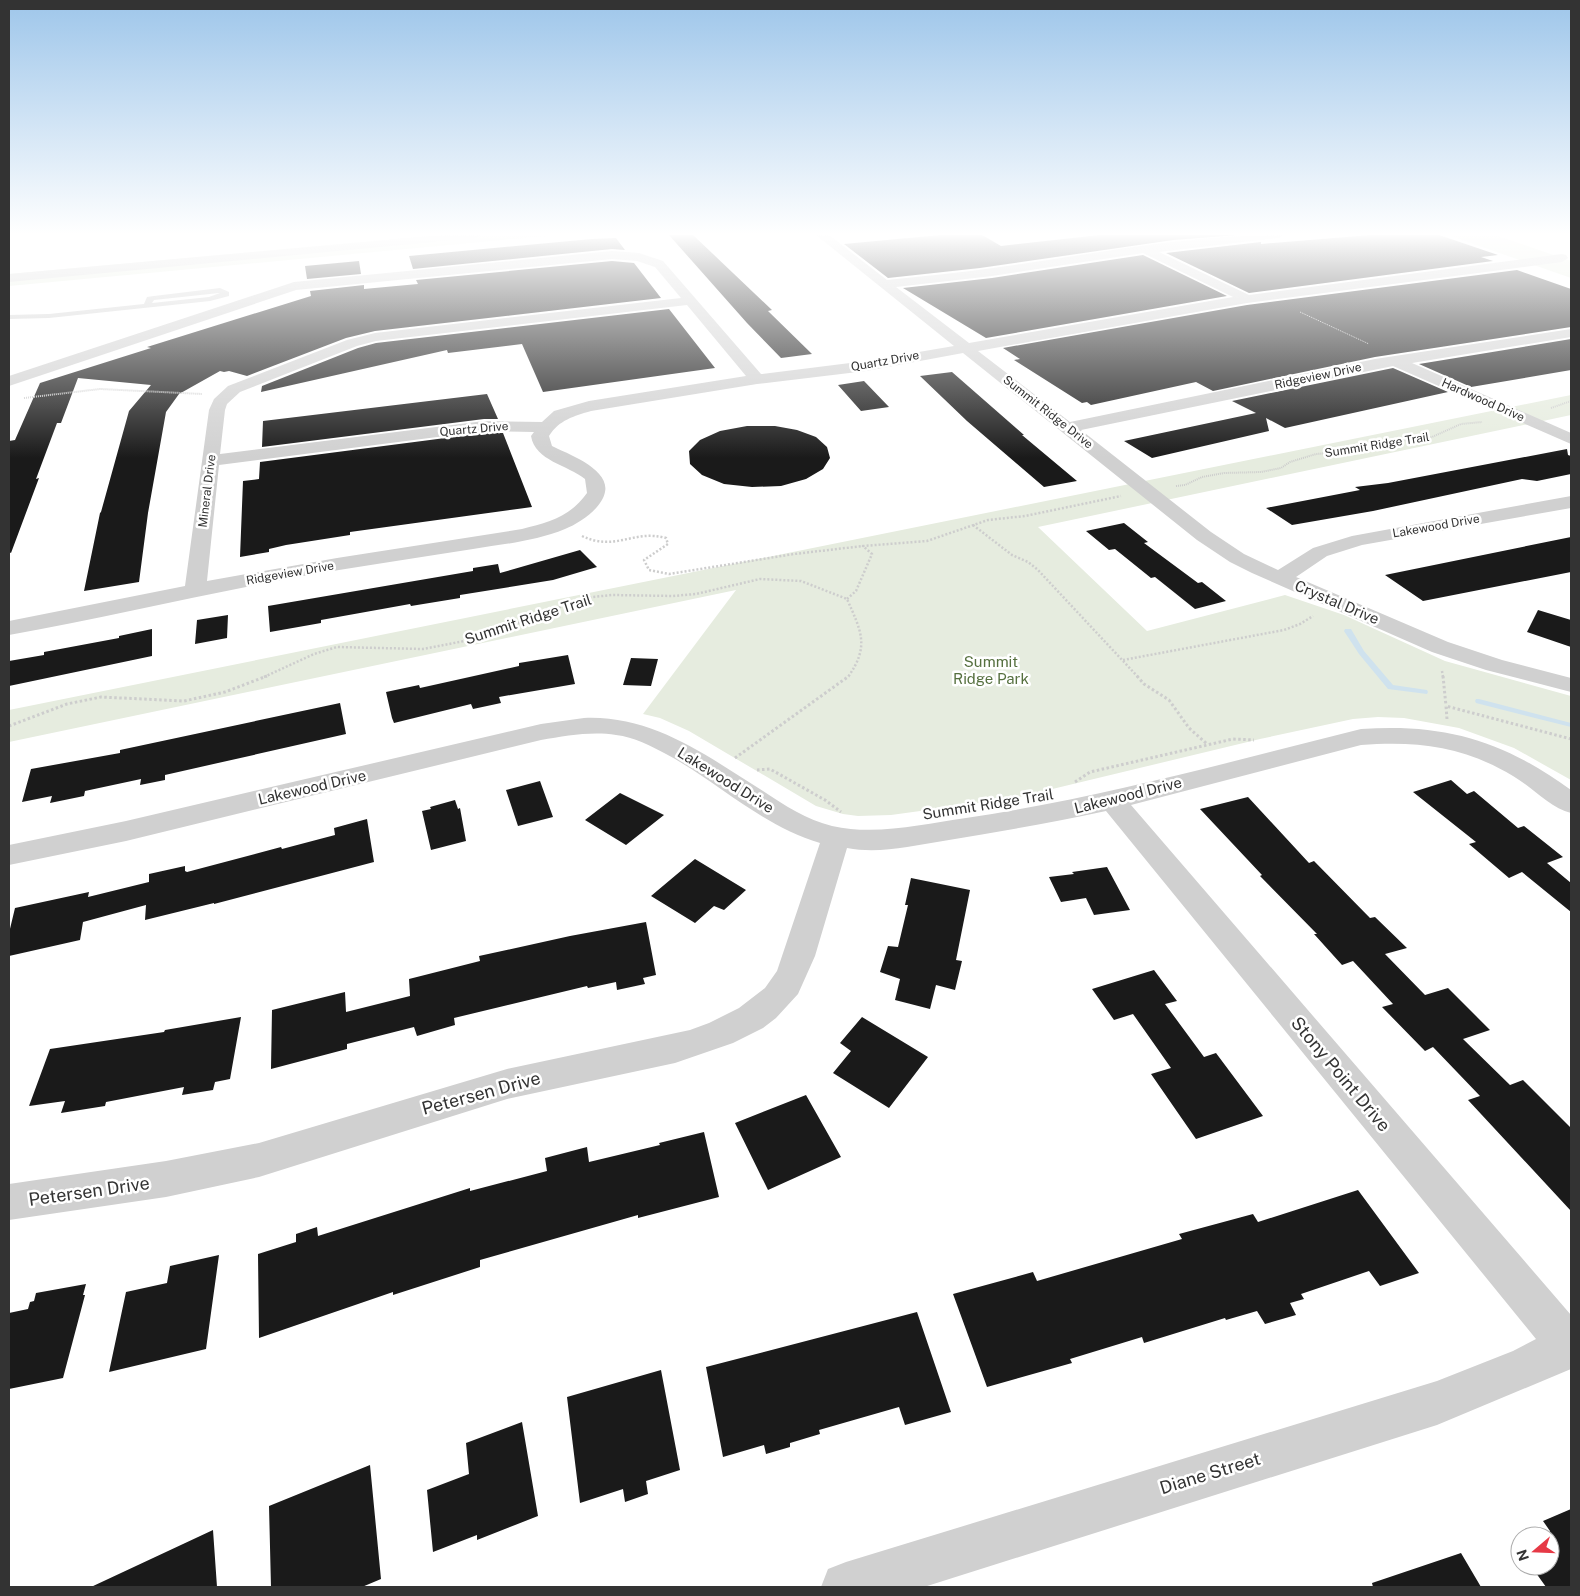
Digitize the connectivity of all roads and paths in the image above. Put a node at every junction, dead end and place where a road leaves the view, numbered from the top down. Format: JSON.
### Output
{"nodes":[{"id":1,"x":116,"y":309,"type":"edge"},
{"id":2,"x":222,"y":309,"type":"edge"},
{"id":3,"x":623,"y":309,"type":"edge"},
{"id":4,"x":697,"y":309,"type":"edge"},
{"id":5,"x":917,"y":309,"type":"edge"},
{"id":6,"x":1187,"y":309,"type":"edge"},
{"id":7,"x":1295,"y":309,"type":"edge"},
{"id":8,"x":9,"y":317,"type":"edge"},
{"id":9,"x":1571,"y":334,"type":"edge"},
{"id":10,"x":966,"y":348,"type":"junction"},
{"id":11,"x":1398,"y":360,"type":"junction"},
{"id":12,"x":757,"y":379,"type":"junction"},
{"id":13,"x":9,"y":381,"type":"edge"},
{"id":14,"x":203,"y":394,"type":"dead end"},
{"id":15,"x":18,"y":399,"type":"dead end"},
{"id":16,"x":1571,"y":401,"type":"edge"},
{"id":17,"x":1520,"y":416,"type":"junction"},
{"id":18,"x":546,"y":427,"type":"junction"},
{"id":19,"x":1067,"y":428,"type":"junction"},
{"id":20,"x":1571,"y":439,"type":"edge"},
{"id":21,"x":211,"y":461,"type":"junction"},
{"id":22,"x":1147,"y":491,"type":"junction"},
{"id":23,"x":1571,"y":502,"type":"edge"},
{"id":24,"x":580,"y":524,"type":"junction"},
{"id":25,"x":973,"y":525,"type":"junction"},
{"id":26,"x":863,"y":546,"type":"junction"},
{"id":27,"x":1280,"y":578,"type":"junction"},
{"id":28,"x":195,"y":590,"type":"junction"},
{"id":29,"x":847,"y":598,"type":"junction"},
{"id":30,"x":1318,"y":613,"type":"dead end"},
{"id":31,"x":9,"y":628,"type":"edge"},
{"id":32,"x":1440,"y":647,"type":"junction"},
{"id":33,"x":1122,"y":660,"type":"junction"},
{"id":34,"x":1571,"y":677,"type":"edge"},
{"id":35,"x":1571,"y":685,"type":"edge"},
{"id":36,"x":1446,"y":706,"type":"junction"},
{"id":37,"x":9,"y":726,"type":"edge"},
{"id":38,"x":1447,"y":730,"type":"junction"},
{"id":39,"x":1571,"y":739,"type":"edge"},
{"id":40,"x":1261,"y":740,"type":"dead end"},
{"id":41,"x":1207,"y":745,"type":"junction"},
{"id":42,"x":730,"y":761,"type":"dead end"},
{"id":43,"x":754,"y":770,"type":"dead end"},
{"id":44,"x":1068,"y":787,"type":"dead end"},
{"id":45,"x":1111,"y":799,"type":"junction"},
{"id":46,"x":1571,"y":804,"type":"edge"},
{"id":47,"x":840,"y":825,"type":"junction"},
{"id":48,"x":9,"y":856,"type":"edge"},
{"id":49,"x":9,"y":1202,"type":"edge"},
{"id":50,"x":1570,"y":1347,"type":"edge"},
{"id":51,"x":846,"y":1587,"type":"edge"}],
"edges":[{"from":1,"to":8,"type":"lane"},
{"from":2,"to":13,"type":"street"},
{"from":3,"to":21,"type":"street","name":"Mineral Drive"},
{"from":4,"to":12,"type":"street"},
{"from":5,"to":10,"type":"street","name":"Summit Ridge Drive"},
{"from":6,"to":10,"type":"street","name":"Quartz Drive"},
{"from":7,"to":11,"type":"path"},
{"from":9,"to":11,"type":"street","name":"Ridgeview Drive"},
{"from":10,"to":12,"type":"street","name":"Quartz Drive"},
{"from":10,"to":19,"type":"street","name":"Summit Ridge Drive"},
{"from":11,"to":17,"type":"street","name":"Hardwood Drive"},
{"from":11,"to":19,"type":"street","name":"Ridgeview Drive"},
{"from":12,"to":18,"type":"street","name":"Quartz Drive"},
{"from":14,"to":15,"type":"path"},
{"from":16,"to":17,"type":"path","name":"Summit Ridge Trail"},
{"from":17,"to":20,"type":"street","name":"Hardwood Drive"},
{"from":17,"to":22,"type":"path","name":"Summit Ridge Trail"},
{"from":18,"to":21,"type":"street","name":"Quartz Drive"},
{"from":18,"to":24,"type":"street","name":"Ridgeview Drive"},
{"from":19,"to":22,"type":"street","name":"Summit Ridge Drive"},
{"from":21,"to":28,"type":"street","name":"Mineral Drive"},
{"from":22,"to":25,"type":"path","name":"Summit Ridge Trail"},
{"from":22,"to":27,"type":"street","name":"Summit Ridge Drive"},
{"from":23,"to":27,"type":"street","name":"Lakewood Drive"},
{"from":24,"to":26,"type":"path","name":"Summit Ridge Trail"},
{"from":24,"to":28,"type":"street","name":"Ridgeview Drive"},
{"from":25,"to":26,"type":"path","name":"Summit Ridge Trail"},
{"from":25,"to":33,"type":"path"},
{"from":26,"to":29,"type":"path"},
{"from":27,"to":32,"type":"street","name":"Crystal Drive"},
{"from":27,"to":34,"type":"street","name":"Crystal Drive"},
{"from":28,"to":31,"type":"street","name":"Ridgeview Drive"},
{"from":29,"to":37,"type":"path","name":"Summit Ridge Trail"},
{"from":29,"to":42,"type":"path"},
{"from":30,"to":33,"type":"path"},
{"from":32,"to":35,"type":"street","name":"Crystal Drive"},
{"from":32,"to":36,"type":"path"},
{"from":33,"to":41,"type":"path"},
{"from":36,"to":38,"type":"path"},
{"from":36,"to":39,"type":"path"},
{"from":38,"to":45,"type":"street","name":"Lakewood Drive"},
{"from":38,"to":46,"type":"street"},
{"from":40,"to":41,"type":"path","name":"Summit Ridge Trail"},
{"from":41,"to":44,"type":"path","name":"Summit Ridge Trail"},
{"from":43,"to":47,"type":"path"},
{"from":45,"to":47,"type":"street","name":"Lakewood Drive"},
{"from":45,"to":50,"type":"street","name":"Stony Point Drive"},
{"from":47,"to":48,"type":"street","name":"Lakewood Drive"},
{"from":47,"to":49,"type":"street","name":"Petersen Drive"},
{"from":50,"to":51,"type":"street","name":"Diane Street"}]}
